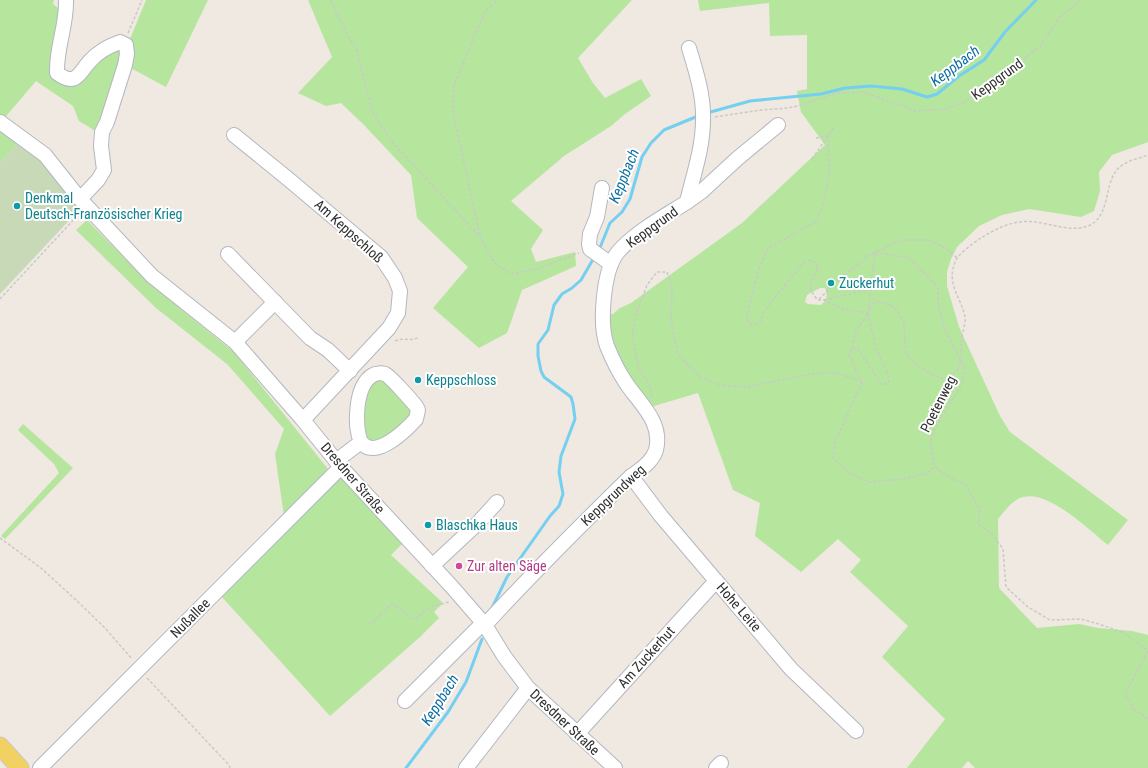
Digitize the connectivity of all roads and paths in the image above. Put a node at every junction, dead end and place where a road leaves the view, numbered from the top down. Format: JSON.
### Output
{"nodes":[{"id":1,"x":66,"y":0,"type":"edge"},
{"id":2,"x":142,"y":0,"type":"edge"},
{"id":3,"x":331,"y":0,"type":"edge"},
{"id":4,"x":498,"y":0,"type":"edge"},
{"id":5,"x":1081,"y":0,"type":"edge"},
{"id":6,"x":124,"y":43,"type":"junction"},
{"id":7,"x":689,"y":48,"type":"dead end"},
{"id":8,"x":703,"y":114,"type":"junction"},
{"id":9,"x":0,"y":122,"type":"edge"},
{"id":10,"x":778,"y":125,"type":"dead end"},
{"id":11,"x":835,"y":126,"type":"dead end"},
{"id":12,"x":234,"y":135,"type":"dead end"},
{"id":13,"x":828,"y":136,"type":"junction"},
{"id":14,"x":816,"y":138,"type":"dead end"},
{"id":15,"x":1148,"y":155,"type":"edge"},
{"id":16,"x":812,"y":159,"type":"dead end"},
{"id":17,"x":602,"y":188,"type":"dead end"},
{"id":18,"x":83,"y":202,"type":"junction"},
{"id":19,"x":686,"y":202,"type":"junction"},
{"id":20,"x":480,"y":237,"type":"junction"},
{"id":21,"x":875,"y":252,"type":"junction"},
{"id":22,"x":228,"y":254,"type":"dead end"},
{"id":23,"x":600,"y":256,"type":"junction"},
{"id":24,"x":957,"y":258,"type":"junction"},
{"id":25,"x":870,"y":289,"type":"junction"},
{"id":26,"x":0,"y":299,"type":"edge"},
{"id":27,"x":818,"y":300,"type":"junction"},
{"id":28,"x":824,"y":300,"type":"junction"},
{"id":29,"x":275,"y":302,"type":"junction"},
{"id":30,"x":868,"y":314,"type":"junction"},
{"id":31,"x":419,"y":337,"type":"dead end"},
{"id":32,"x":235,"y":342,"type":"junction"},
{"id":33,"x":391,"y":342,"type":"dead end"},
{"id":34,"x":606,"y":345,"type":"joint"},
{"id":35,"x":852,"y":349,"type":"junction"},
{"id":36,"x":961,"y":362,"type":"junction"},
{"id":37,"x":638,"y":366,"type":"dead end"},
{"id":38,"x":350,"y":371,"type":"junction"},
{"id":39,"x":862,"y":382,"type":"junction"},
{"id":40,"x":303,"y":420,"type":"junction"},
{"id":41,"x":361,"y":442,"type":"junction"},
{"id":42,"x":338,"y":464,"type":"junction"},
{"id":43,"x":934,"y":466,"type":"junction"},
{"id":44,"x":631,"y":476,"type":"junction"},
{"id":45,"x":497,"y":502,"type":"dead end"},
{"id":46,"x":0,"y":538,"type":"edge"},
{"id":47,"x":432,"y":566,"type":"junction"},
{"id":48,"x":716,"y":580,"type":"junction"},
{"id":49,"x":453,"y":602,"type":"dead end"},
{"id":50,"x":484,"y":624,"type":"junction"},
{"id":51,"x":369,"y":625,"type":"dead end"},
{"id":52,"x":139,"y":669,"type":"junction"},
{"id":53,"x":528,"y":688,"type":"junction"},
{"id":54,"x":405,"y":701,"type":"dead end"},
{"id":55,"x":1148,"y":719,"type":"edge"},
{"id":56,"x":856,"y":731,"type":"dead end"},
{"id":57,"x":577,"y":734,"type":"junction"},
{"id":58,"x":0,"y":746,"type":"edge"},
{"id":59,"x":20,"y":768,"type":"edge"},
{"id":60,"x":40,"y":768,"type":"edge"},
{"id":61,"x":230,"y":768,"type":"edge"},
{"id":62,"x":466,"y":768,"type":"edge"},
{"id":63,"x":614,"y":768,"type":"edge"}],
"edges":[{"from":1,"to":6,"type":"street"},
{"from":2,"to":6,"type":"path"},
{"from":3,"to":20,"type":"path"},
{"from":4,"to":20,"type":"path"},
{"from":5,"to":8,"type":"path","name":"Keppgrund"},
{"from":6,"to":18,"type":"street"},
{"from":7,"to":8,"type":"street","name":"Keppgrund"},
{"from":8,"to":19,"type":"street","name":"Keppgrund"},
{"from":9,"to":18,"type":"street","name":"Dresdner Straße"},
{"from":10,"to":19,"type":"street","name":"Keppgrund"},
{"from":11,"to":13,"type":"path"},
{"from":12,"to":38,"type":"street","name":"Am Keppschloß"},
{"from":13,"to":14,"type":"path"},
{"from":13,"to":16,"type":"path"},
{"from":13,"to":27,"type":"path"},
{"from":15,"to":24,"type":"path"},
{"from":17,"to":23,"type":"street"},
{"from":18,"to":26,"type":"path"},
{"from":18,"to":32,"type":"street","name":"Dresdner Straße"},
{"from":19,"to":23,"type":"street","name":"Keppgrund"},
{"from":20,"to":23,"type":"path"},
{"from":21,"to":24,"type":"path"},
{"from":21,"to":25,"type":"path"},
{"from":21,"to":27,"type":"path"},
{"from":21,"to":36,"type":"path"},
{"from":22,"to":29,"type":"street"},
{"from":23,"to":34,"type":"street","name":"Keppgrund"},
{"from":24,"to":36,"type":"path"},
{"from":25,"to":28,"type":"path"},
{"from":25,"to":30,"type":"path"},
{"from":27,"to":28,"type":"path"},
{"from":28,"to":30,"type":"path"},
{"from":29,"to":32,"type":"street"},
{"from":29,"to":38,"type":"street"},
{"from":30,"to":35,"type":"path"},
{"from":30,"to":35,"type":"path"},
{"from":30,"to":36,"type":"path"},
{"from":31,"to":33,"type":"path"},
{"from":32,"to":40,"type":"street","name":"Dresdner Straße"},
{"from":34,"to":44,"type":"street","name":"Keppgrundweg"},
{"from":35,"to":39,"type":"path"},
{"from":36,"to":43,"type":"path","name":"Poetenweg"},
{"from":37,"to":39,"type":"path"},
{"from":38,"to":40,"type":"street","name":"Am Keppschloß"},
{"from":39,"to":43,"type":"path"},
{"from":40,"to":42,"type":"street","name":"Dresdner Straße"},
{"from":41,"to":41,"type":"street"},
{"from":41,"to":42,"type":"street","name":"Nußallee"},
{"from":42,"to":47,"type":"street","name":"Dresdner Straße"},
{"from":42,"to":52,"type":"street","name":"Nußallee"},
{"from":43,"to":55,"type":"path"},
{"from":44,"to":48,"type":"street","name":"Hohe Leite"},
{"from":44,"to":50,"type":"street","name":"Keppgrundweg"},
{"from":45,"to":47,"type":"street"},
{"from":46,"to":52,"type":"path"},
{"from":47,"to":50,"type":"street","name":"Dresdner Straße"},
{"from":48,"to":56,"type":"street","name":"Hohe Leite"},
{"from":48,"to":57,"type":"street","name":"Am Zuckerhut"},
{"from":49,"to":51,"type":"path"},
{"from":50,"to":53,"type":"street","name":"Dresdner Straße"},
{"from":50,"to":54,"type":"street","name":"Keppgrundweg"},
{"from":52,"to":60,"type":"street","name":"Nußallee"},
{"from":52,"to":61,"type":"path"},
{"from":53,"to":57,"type":"street","name":"Dresdner Straße"},
{"from":53,"to":62,"type":"street"},
{"from":57,"to":63,"type":"street","name":"Dresdner Straße"},
{"from":58,"to":59,"type":"main road"}]}
